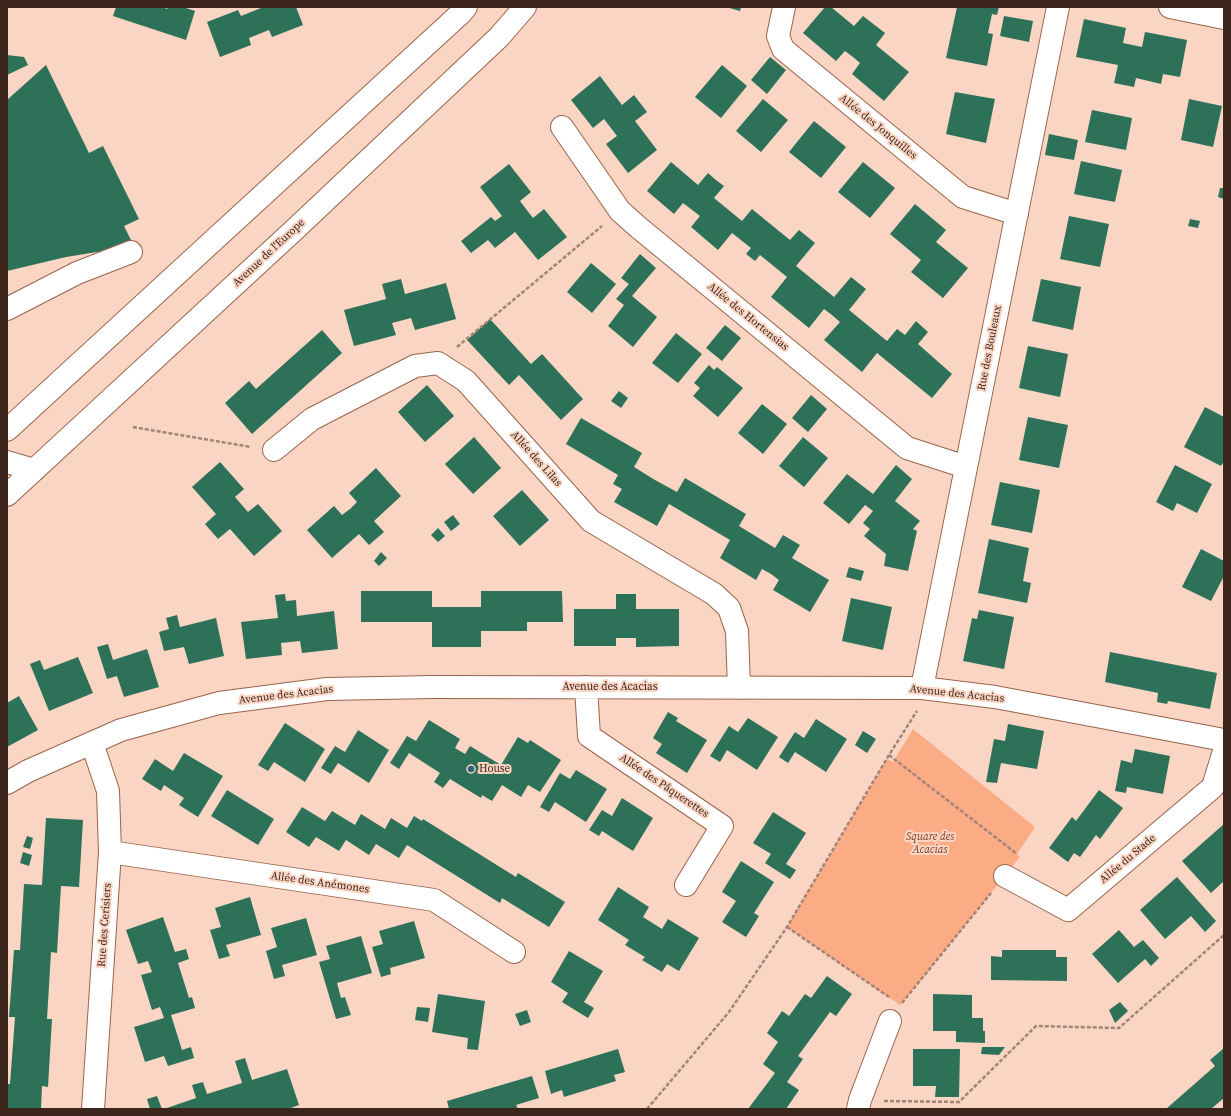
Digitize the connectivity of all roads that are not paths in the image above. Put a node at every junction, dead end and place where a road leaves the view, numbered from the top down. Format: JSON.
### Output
{"nodes":[{"id":1,"x":466,"y":7,"type":"edge"},
{"id":2,"x":526,"y":7,"type":"edge"},
{"id":3,"x":784,"y":7,"type":"edge"},
{"id":4,"x":1058,"y":7,"type":"edge"},
{"id":5,"x":1170,"y":7,"type":"edge"},
{"id":6,"x":1224,"y":18,"type":"edge"},
{"id":7,"x":562,"y":127,"type":"dead end"},
{"id":8,"x":1017,"y":214,"type":"junction"},
{"id":9,"x":131,"y":252,"type":"dead end"},
{"id":10,"x":7,"y":309,"type":"edge"},
{"id":11,"x":7,"y":430,"type":"edge"},
{"id":12,"x":274,"y":450,"type":"road end"},
{"id":13,"x":7,"y":462,"type":"edge"},
{"id":14,"x":966,"y":467,"type":"junction"},
{"id":15,"x":34,"y":470,"type":"junction"},
{"id":16,"x":7,"y":495,"type":"edge"},
{"id":17,"x":586,"y":687,"type":"junction"},
{"id":18,"x":739,"y":688,"type":"junction"},
{"id":19,"x":922,"y":688,"type":"junction"},
{"id":20,"x":1224,"y":740,"type":"edge"},
{"id":21,"x":92,"y":743,"type":"junction"},
{"id":22,"x":1224,"y":751,"type":"edge"},
{"id":23,"x":7,"y":782,"type":"edge"},
{"id":24,"x":110,"y":852,"type":"junction"},
{"id":25,"x":1005,"y":876,"type":"road end"},
{"id":26,"x":686,"y":885,"type":"dead end"},
{"id":27,"x":514,"y":952,"type":"dead end"},
{"id":28,"x":895,"y":1013,"type":"road end"},
{"id":29,"x":859,"y":1105,"type":"edge"},
{"id":30,"x":93,"y":1109,"type":"edge"}],
"edges":[{"from":1,"to":11,"type":"street"},
{"from":2,"to":15,"type":"street","name":"Avenue de l'Europe"},
{"from":3,"to":8,"type":"street","name":"Allée des Jonquilles"},
{"from":4,"to":8,"type":"street","name":"Rue des Bouleaux"},
{"from":5,"to":6,"type":"street"},
{"from":7,"to":14,"type":"street","name":"Allée des Hortensias"},
{"from":8,"to":14,"type":"street","name":"Rue des Bouleaux"},
{"from":9,"to":10,"type":"street"},
{"from":12,"to":18,"type":"street","name":"Allée des Lilas"},
{"from":13,"to":15,"type":"street"},
{"from":14,"to":19,"type":"street","name":"Rue des Bouleaux"},
{"from":15,"to":16,"type":"street","name":"Avenue de l'Europe"},
{"from":17,"to":18,"type":"street","name":"Avenue des Acacias"},
{"from":17,"to":21,"type":"street","name":"Avenue des Acacias"},
{"from":17,"to":26,"type":"street","name":"Allée des Pâquerettes"},
{"from":18,"to":19,"type":"street","name":"Avenue des Acacias"},
{"from":19,"to":20,"type":"street","name":"Avenue des Acacias"},
{"from":21,"to":23,"type":"street","name":"Avenue des Acacias"},
{"from":21,"to":24,"type":"street","name":"Rue des Cerisiers"},
{"from":22,"to":25,"type":"street","name":"Allée du Stade"},
{"from":24,"to":27,"type":"street","name":"Allée des Anémones"},
{"from":24,"to":30,"type":"street","name":"Rue des Cerisiers"},
{"from":28,"to":29,"type":"street"}]}
